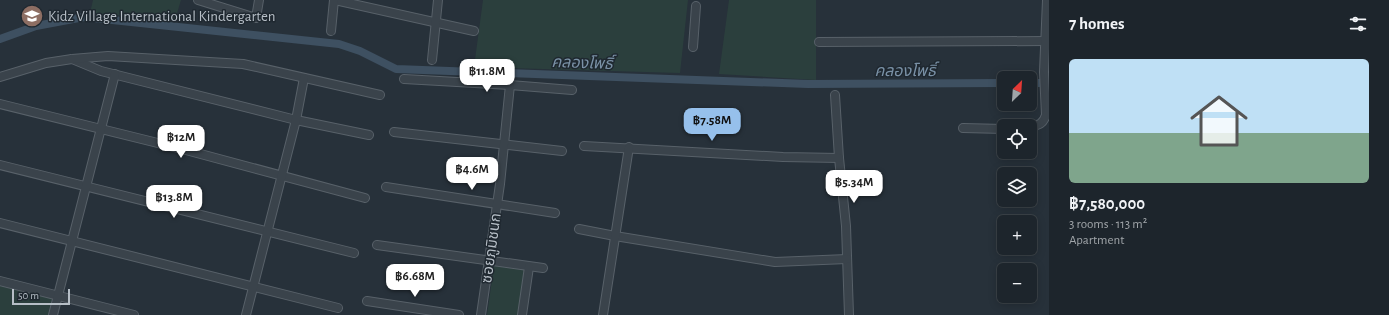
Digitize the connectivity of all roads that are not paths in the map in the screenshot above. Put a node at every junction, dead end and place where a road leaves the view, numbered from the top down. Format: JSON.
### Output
{"nodes":[{"id":1,"x":198,"y":0,"type":"edge"},
{"id":2,"x":259,"y":0,"type":"edge"},
{"id":3,"x":335,"y":0,"type":"edge"},
{"id":4,"x":438,"y":0,"type":"edge"},
{"id":5,"x":1047,"y":0,"type":"edge"},
{"id":6,"x":696,"y":6,"type":"dead end"},
{"id":7,"x":435,"y":22,"type":"junction"},
{"id":8,"x":331,"y":31,"type":"dead end"},
{"id":9,"x":474,"y":31,"type":"dead end"},
{"id":10,"x":1046,"y":41,"type":"junction"},
{"id":11,"x":819,"y":42,"type":"dead end"},
{"id":12,"x":693,"y":48,"type":"dead end"},
{"id":13,"x":72,"y":58,"type":"junction"},
{"id":14,"x":432,"y":60,"type":"dead end"},
{"id":15,"x":115,"y":74,"type":"junction"},
{"id":16,"x":0,"y":77,"type":"edge"},
{"id":17,"x":304,"y":78,"type":"junction"},
{"id":18,"x":404,"y":79,"type":"dead end"},
{"id":19,"x":510,"y":85,"type":"junction"},
{"id":20,"x":572,"y":90,"type":"dead end"},
{"id":21,"x":380,"y":95,"type":"dead end"},
{"id":22,"x":835,"y":95,"type":"dead end"},
{"id":23,"x":0,"y":104,"type":"edge"},
{"id":24,"x":296,"y":120,"type":"junction"},
{"id":25,"x":1037,"y":126,"type":"edge"},
{"id":26,"x":962,"y":128,"type":"dead end"},
{"id":27,"x":101,"y":129,"type":"junction"},
{"id":28,"x":997,"y":129,"type":"edge"},
{"id":29,"x":394,"y":132,"type":"dead end"},
{"id":30,"x":369,"y":135,"type":"dead end"},
{"id":31,"x":504,"y":146,"type":"junction"},
{"id":32,"x":584,"y":146,"type":"dead end"},
{"id":33,"x":629,"y":147,"type":"junction"},
{"id":34,"x":562,"y":151,"type":"dead end"},
{"id":35,"x":839,"y":158,"type":"junction"},
{"id":36,"x":0,"y":165,"type":"edge"},
{"id":37,"x":281,"y":175,"type":"junction"},
{"id":38,"x":86,"y":187,"type":"junction"},
{"id":39,"x":386,"y":187,"type":"dead end"},
{"id":40,"x":365,"y":198,"type":"dead end"},
{"id":41,"x":497,"y":205,"type":"junction"},
{"id":42,"x":555,"y":212,"type":"dead end"},
{"id":43,"x":0,"y":223,"type":"edge"},
{"id":44,"x":579,"y":229,"type":"dead end"},
{"id":45,"x":267,"y":231,"type":"junction"},
{"id":46,"x":615,"y":236,"type":"junction"},
{"id":47,"x":72,"y":241,"type":"junction"},
{"id":48,"x":377,"y":245,"type":"dead end"},
{"id":49,"x":354,"y":253,"type":"dead end"},
{"id":50,"x":847,"y":259,"type":"junction"},
{"id":51,"x":489,"y":261,"type":"junction"},
{"id":52,"x":530,"y":267,"type":"junction"},
{"id":53,"x":544,"y":268,"type":"dead end"},
{"id":54,"x":0,"y":281,"type":"edge"},
{"id":55,"x":253,"y":287,"type":"junction"},
{"id":56,"x":58,"y":296,"type":"junction"},
{"id":57,"x":367,"y":301,"type":"dead end"},
{"id":58,"x":338,"y":308,"type":"dead end"},
{"id":59,"x":53,"y":315,"type":"edge"},
{"id":60,"x":134,"y":315,"type":"edge"},
{"id":61,"x":246,"y":315,"type":"edge"},
{"id":62,"x":459,"y":315,"type":"edge"},
{"id":63,"x":481,"y":315,"type":"edge"},
{"id":64,"x":522,"y":315,"type":"edge"},
{"id":65,"x":603,"y":315,"type":"edge"},
{"id":66,"x":849,"y":315,"type":"edge"}],
"edges":[{"from":1,"to":2,"type":"street"},
{"from":3,"to":7,"type":"street"},
{"from":3,"to":8,"type":"street"},
{"from":4,"to":7,"type":"street"},
{"from":5,"to":10,"type":"street"},
{"from":6,"to":12,"type":"street"},
{"from":7,"to":9,"type":"street"},
{"from":7,"to":14,"type":"street"},
{"from":10,"to":11,"type":"street"},
{"from":10,"to":25,"type":"street"},
{"from":13,"to":15,"type":"street"},
{"from":13,"to":16,"type":"street"},
{"from":13,"to":17,"type":"street"},
{"from":15,"to":24,"type":"street"},
{"from":15,"to":27,"type":"street"},
{"from":17,"to":21,"type":"street"},
{"from":17,"to":24,"type":"street"},
{"from":18,"to":19,"type":"street"},
{"from":19,"to":20,"type":"street"},
{"from":19,"to":31,"type":"street","name":"ซอยภูมิชนก"},
{"from":22,"to":35,"type":"street"},
{"from":23,"to":27,"type":"street"},
{"from":24,"to":30,"type":"street"},
{"from":24,"to":37,"type":"street"},
{"from":26,"to":28,"type":"street"},
{"from":27,"to":37,"type":"street"},
{"from":27,"to":38,"type":"street"},
{"from":29,"to":31,"type":"street"},
{"from":31,"to":34,"type":"street"},
{"from":31,"to":41,"type":"street","name":"ซอยภูมิชนก"},
{"from":32,"to":33,"type":"street"},
{"from":33,"to":35,"type":"street"},
{"from":33,"to":46,"type":"street"},
{"from":35,"to":50,"type":"street"},
{"from":36,"to":38,"type":"street"},
{"from":37,"to":40,"type":"street"},
{"from":37,"to":45,"type":"street"},
{"from":38,"to":45,"type":"street"},
{"from":38,"to":47,"type":"street"},
{"from":39,"to":41,"type":"street"},
{"from":41,"to":42,"type":"street"},
{"from":41,"to":51,"type":"street","name":"ซอยภูมิชนก"},
{"from":43,"to":47,"type":"street"},
{"from":44,"to":46,"type":"street"},
{"from":45,"to":49,"type":"street"},
{"from":45,"to":55,"type":"street"},
{"from":46,"to":50,"type":"street"},
{"from":46,"to":65,"type":"street"},
{"from":47,"to":55,"type":"street"},
{"from":47,"to":56,"type":"street"},
{"from":48,"to":51,"type":"street"},
{"from":50,"to":66,"type":"street"},
{"from":51,"to":52,"type":"street"},
{"from":51,"to":63,"type":"street","name":"ซอยภูมิชนก"},
{"from":52,"to":53,"type":"street"},
{"from":52,"to":64,"type":"street"},
{"from":54,"to":56,"type":"street"},
{"from":55,"to":58,"type":"street"},
{"from":55,"to":61,"type":"street"},
{"from":56,"to":59,"type":"street"},
{"from":56,"to":60,"type":"street"},
{"from":57,"to":62,"type":"street"}]}
